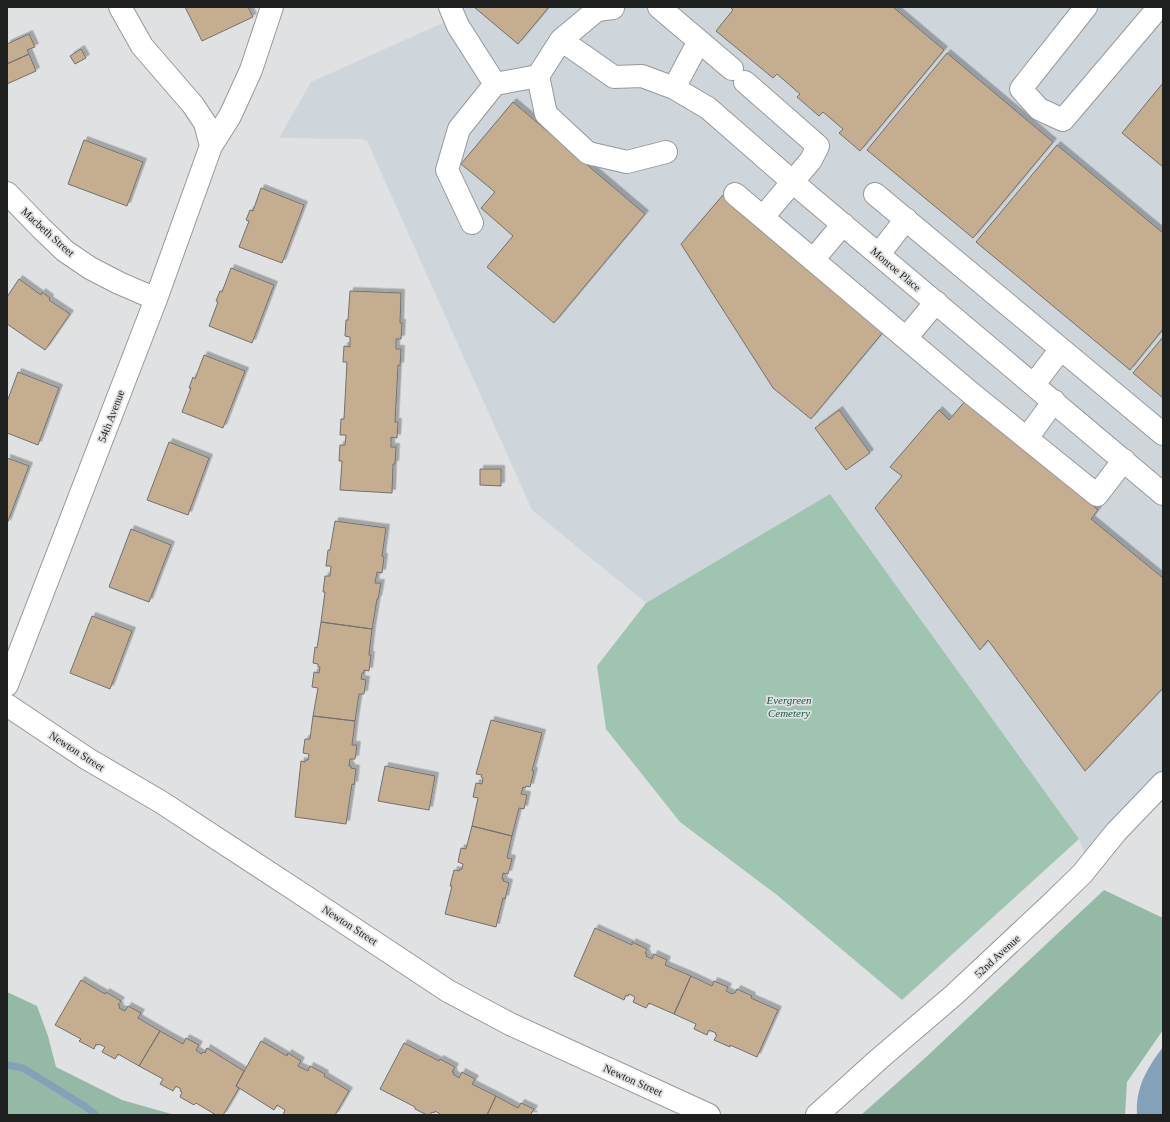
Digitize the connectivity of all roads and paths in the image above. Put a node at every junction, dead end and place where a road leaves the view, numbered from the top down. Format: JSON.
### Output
{"nodes":[{"id":1,"x":120,"y":7,"type":"edge"},
{"id":2,"x":272,"y":7,"type":"edge"},
{"id":3,"x":450,"y":7,"type":"edge"},
{"id":4,"x":659,"y":7,"type":"edge"},
{"id":5,"x":1086,"y":7,"type":"edge"},
{"id":6,"x":1159,"y":7,"type":"edge"},
{"id":7,"x":613,"y":8,"type":"edge"},
{"id":8,"x":561,"y":40,"type":"junction"},
{"id":9,"x":699,"y":41,"type":"junction"},
{"id":10,"x":538,"y":76,"type":"junction"},
{"id":11,"x":495,"y":84,"type":"junction"},
{"id":12,"x":674,"y":88,"type":"junction"},
{"id":13,"x":211,"y":146,"type":"junction"},
{"id":14,"x":666,"y":152,"type":"dead end"},
{"id":15,"x":792,"y":181,"type":"junction"},
{"id":16,"x":7,"y":193,"type":"edge"},
{"id":17,"x":735,"y":194,"type":"dead end"},
{"id":18,"x":875,"y":194,"type":"dead end"},
{"id":19,"x":763,"y":217,"type":"junction"},
{"id":20,"x":906,"y":219,"type":"junction"},
{"id":21,"x":472,"y":223,"type":"dead end"},
{"id":22,"x":843,"y":224,"type":"junction"},
{"id":23,"x":879,"y":254,"type":"junction"},
{"id":24,"x":813,"y":260,"type":"junction"},
{"id":25,"x":156,"y":299,"type":"junction"},
{"id":26,"x":936,"y":302,"type":"junction"},
{"id":27,"x":906,"y":338,"type":"junction"},
{"id":28,"x":1061,"y":349,"type":"junction"},
{"id":29,"x":1034,"y":384,"type":"junction"},
{"id":30,"x":1054,"y":401,"type":"junction"},
{"id":31,"x":1163,"y":434,"type":"edge"},
{"id":32,"x":1027,"y":438,"type":"junction"},
{"id":33,"x":1124,"y":460,"type":"junction"},
{"id":34,"x":1163,"y":494,"type":"edge"},
{"id":35,"x":7,"y":685,"type":"edge"},
{"id":36,"x":7,"y":705,"type":"edge"},
{"id":37,"x":1163,"y":783,"type":"edge"},
{"id":38,"x":709,"y":1115,"type":"edge"},
{"id":39,"x":817,"y":1115,"type":"edge"}],
"edges":[{"from":1,"to":13,"type":"street"},
{"from":2,"to":13,"type":"street","name":"54th Avenue"},
{"from":3,"to":11,"type":"street"},
{"from":4,"to":9,"type":"street"},
{"from":5,"to":6,"type":"street"},
{"from":7,"to":8,"type":"street"},
{"from":8,"to":10,"type":"street"},
{"from":8,"to":12,"type":"street","name":"Monroe Place"},
{"from":9,"to":12,"type":"street"},
{"from":9,"to":15,"type":"street"},
{"from":10,"to":11,"type":"street"},
{"from":10,"to":14,"type":"street"},
{"from":11,"to":21,"type":"street"},
{"from":12,"to":15,"type":"street","name":"Monroe Place"},
{"from":13,"to":25,"type":"street","name":"54th Avenue"},
{"from":15,"to":19,"type":"street"},
{"from":15,"to":22,"type":"street","name":"Monroe Place"},
{"from":16,"to":25,"type":"street","name":"Macbeth Street"},
{"from":17,"to":19,"type":"street"},
{"from":18,"to":20,"type":"street"},
{"from":19,"to":24,"type":"street"},
{"from":20,"to":23,"type":"street"},
{"from":20,"to":28,"type":"street"},
{"from":22,"to":23,"type":"street","name":"Monroe Place"},
{"from":22,"to":24,"type":"street"},
{"from":23,"to":26,"type":"street","name":"Monroe Place"},
{"from":24,"to":27,"type":"street"},
{"from":25,"to":35,"type":"street","name":"54th Avenue"},
{"from":26,"to":27,"type":"street"},
{"from":26,"to":29,"type":"street","name":"Monroe Place"},
{"from":27,"to":32,"type":"street"},
{"from":28,"to":29,"type":"street"},
{"from":28,"to":31,"type":"street"},
{"from":29,"to":30,"type":"street","name":"Monroe Place"},
{"from":30,"to":32,"type":"street"},
{"from":30,"to":33,"type":"street","name":"Monroe Place"},
{"from":32,"to":33,"type":"street"},
{"from":33,"to":34,"type":"street","name":"Monroe Place"},
{"from":36,"to":38,"type":"street","name":"Newton Street"},
{"from":37,"to":39,"type":"street","name":"52nd Avenue"}]}
